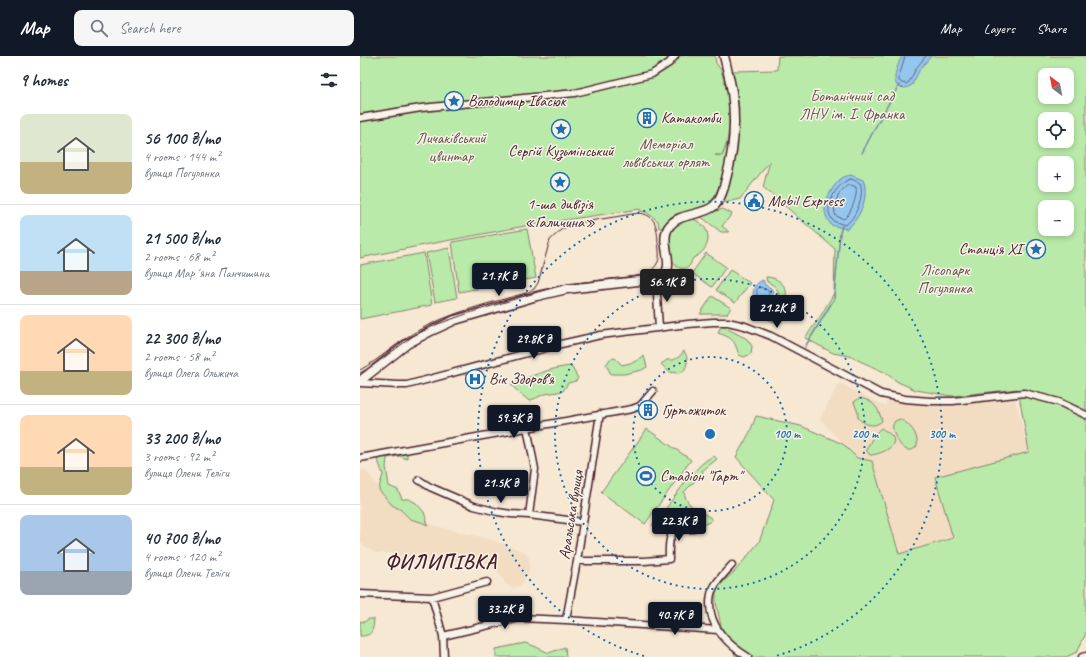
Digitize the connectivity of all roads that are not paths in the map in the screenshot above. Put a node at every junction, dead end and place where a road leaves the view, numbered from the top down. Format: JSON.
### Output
{"nodes":[{"id":1,"x":675,"y":56,"type":"edge"},
{"id":2,"x":724,"y":56,"type":"edge"},
{"id":3,"x":360,"y":118,"type":"edge"},
{"id":4,"x":656,"y":279,"type":"junction"},
{"id":5,"x":659,"y":328,"type":"junction"},
{"id":6,"x":360,"y":382,"type":"edge"},
{"id":7,"x":653,"y":391,"type":"dead end"},
{"id":8,"x":600,"y":414,"type":"junction"},
{"id":9,"x":1086,"y":414,"type":"edge"},
{"id":10,"x":527,"y":427,"type":"junction"},
{"id":11,"x":360,"y":458,"type":"edge"},
{"id":12,"x":419,"y":480,"type":"dead end"},
{"id":13,"x":529,"y":515,"type":"junction"},
{"id":14,"x":583,"y":522,"type":"junction"},
{"id":15,"x":693,"y":529,"type":"dead end"},
{"id":16,"x":577,"y":561,"type":"junction"},
{"id":17,"x":732,"y":565,"type":"dead end"},
{"id":18,"x":487,"y":582,"type":"dead end"},
{"id":19,"x":360,"y":594,"type":"edge"},
{"id":20,"x":432,"y":598,"type":"junction"},
{"id":21,"x":566,"y":620,"type":"junction"},
{"id":22,"x":718,"y":630,"type":"junction"},
{"id":23,"x":443,"y":636,"type":"junction"},
{"id":24,"x":1086,"y":656,"type":"edge"},
{"id":25,"x":444,"y":657,"type":"edge"},
{"id":26,"x":748,"y":657,"type":"edge"},
{"id":27,"x":1082,"y":657,"type":"edge"}],
"edges":[{"from":1,"to":3,"type":"street"},
{"from":2,"to":4,"type":"street"},
{"from":4,"to":5,"type":"street"},
{"from":4,"to":6,"type":"street"},
{"from":5,"to":6,"type":"street"},
{"from":5,"to":9,"type":"street"},
{"from":7,"to":8,"type":"street"},
{"from":8,"to":10,"type":"street"},
{"from":8,"to":14,"type":"street","name":"Аральська вулиця"},
{"from":10,"to":11,"type":"street"},
{"from":10,"to":13,"type":"street"},
{"from":12,"to":13,"type":"street"},
{"from":13,"to":14,"type":"street"},
{"from":14,"to":16,"type":"street","name":"Аральська вулиця"},
{"from":15,"to":16,"type":"street"},
{"from":16,"to":21,"type":"street","name":"Аральська вулиця"},
{"from":17,"to":22,"type":"street"},
{"from":18,"to":20,"type":"street"},
{"from":19,"to":20,"type":"street"},
{"from":20,"to":23,"type":"street"},
{"from":21,"to":22,"type":"street"},
{"from":21,"to":23,"type":"street"},
{"from":22,"to":26,"type":"street"},
{"from":23,"to":25,"type":"street"},
{"from":24,"to":27,"type":"street"}]}
